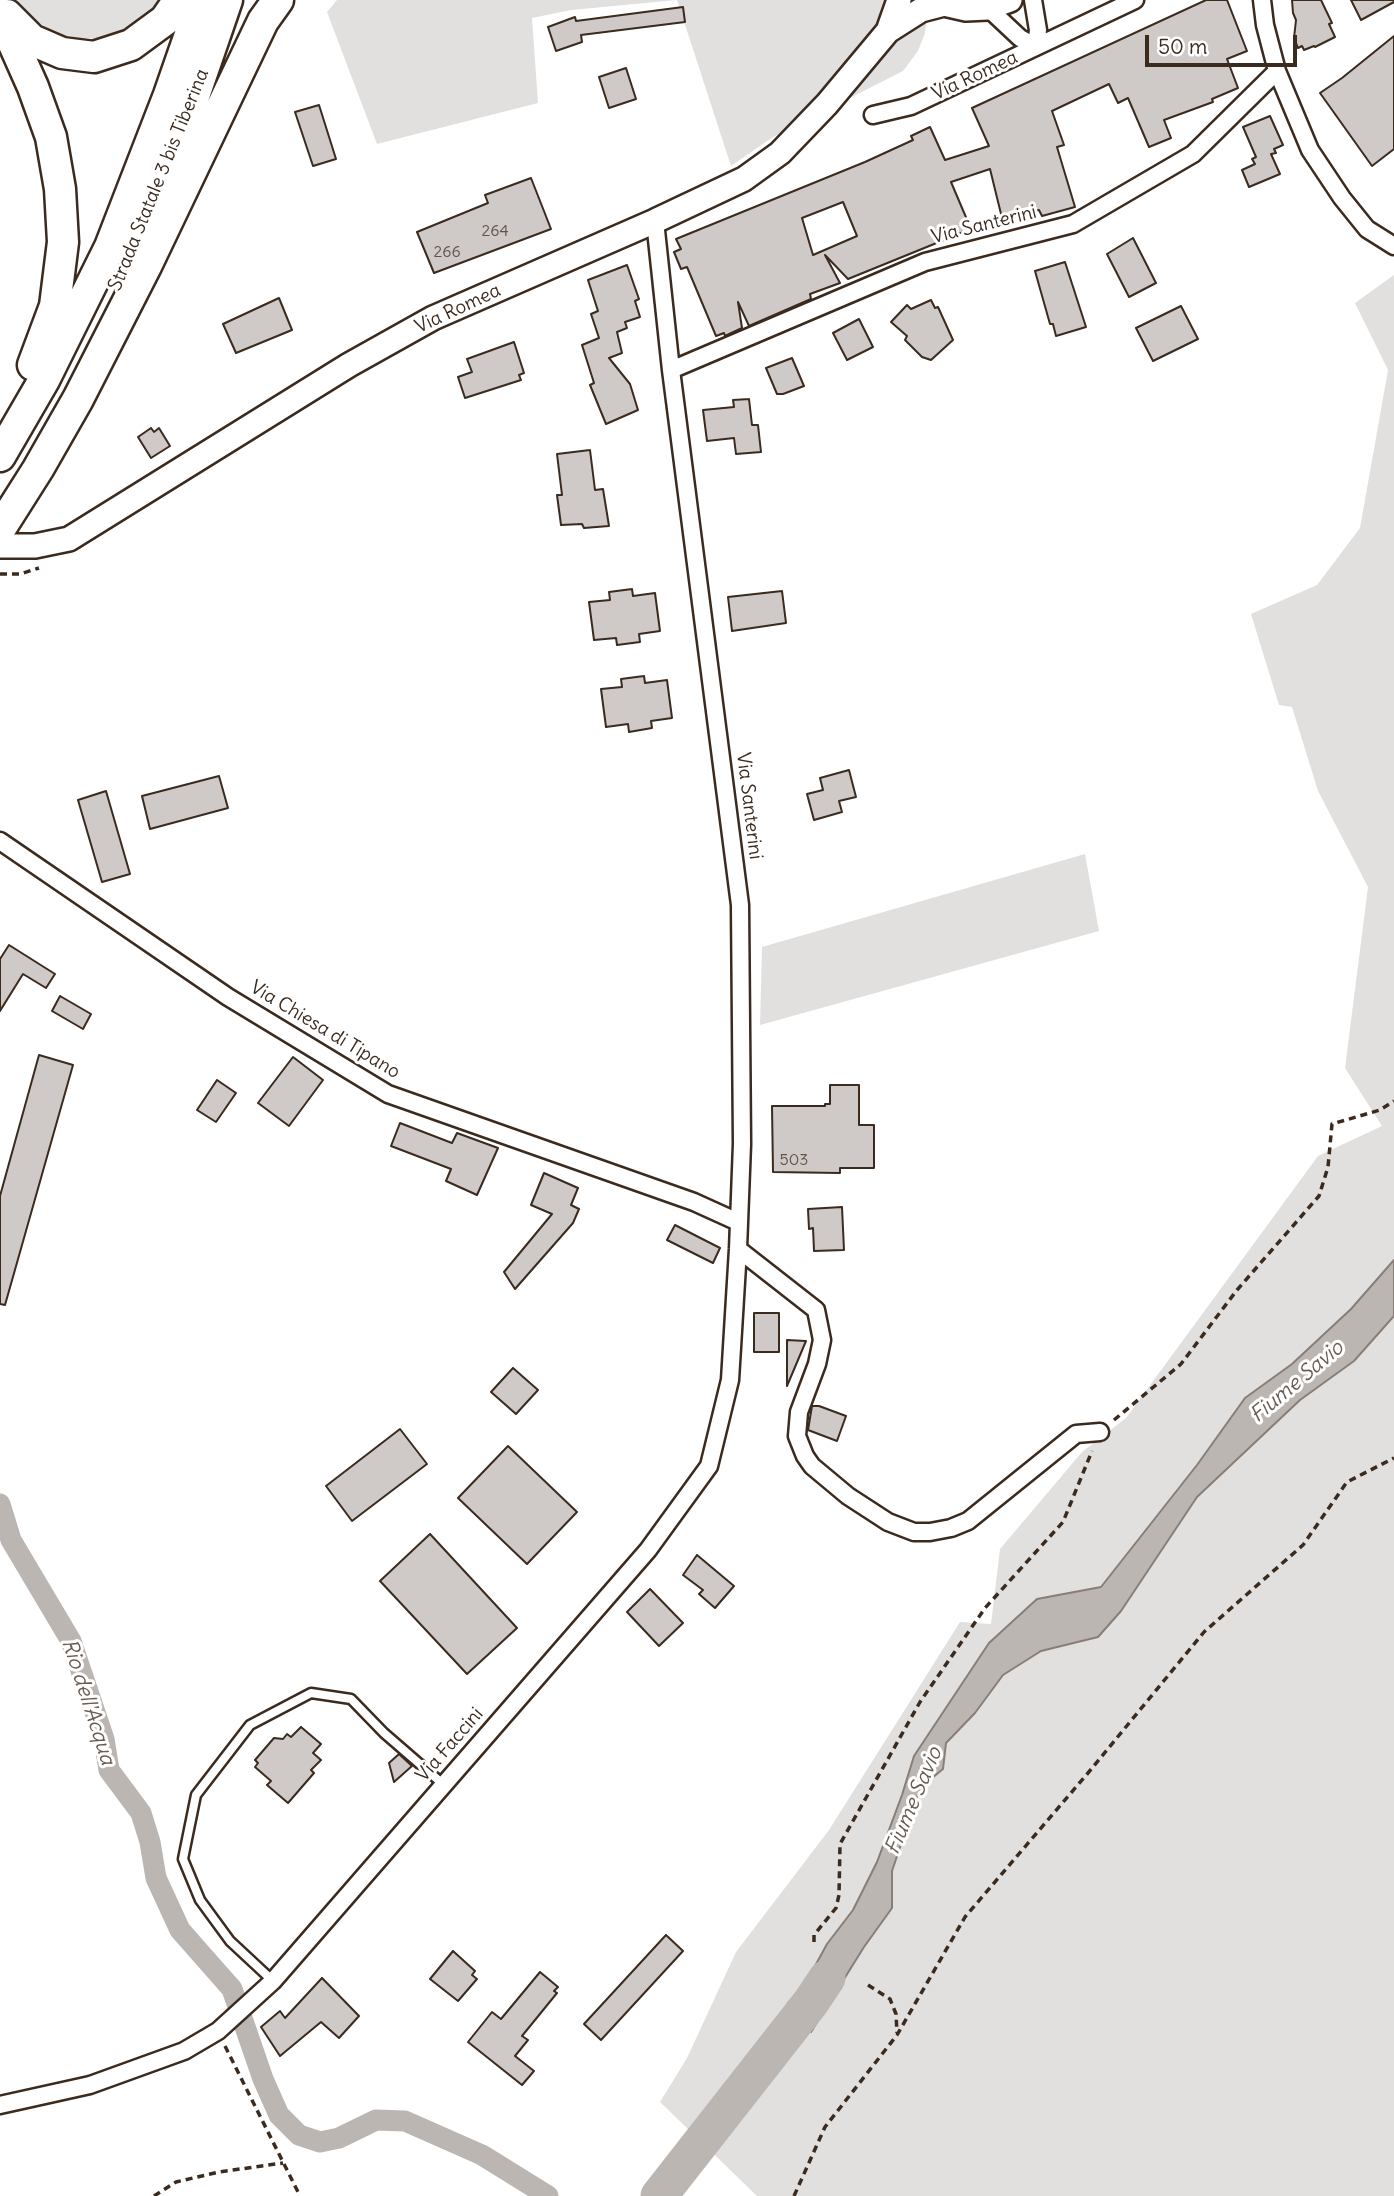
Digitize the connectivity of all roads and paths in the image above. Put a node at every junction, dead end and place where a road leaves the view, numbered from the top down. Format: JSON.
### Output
{"nodes":[{"id":1,"x":179,"y":0,"type":"edge"},
{"id":2,"x":202,"y":0,"type":"edge"},
{"id":3,"x":227,"y":0,"type":"edge"},
{"id":4,"x":278,"y":0,"type":"edge"},
{"id":5,"x":899,"y":0,"type":"edge"},
{"id":6,"x":1010,"y":0,"type":"edge"},
{"id":7,"x":1033,"y":0,"type":"edge"},
{"id":8,"x":1135,"y":0,"type":"edge"},
{"id":9,"x":1262,"y":0,"type":"edge"},
{"id":10,"x":941,"y":2,"type":"edge"},
{"id":11,"x":988,"y":8,"type":"junction"},
{"id":12,"x":0,"y":11,"type":"edge"},
{"id":13,"x":888,"y":31,"type":"junction"},
{"id":14,"x":1036,"y":47,"type":"junction"},
{"id":15,"x":1277,"y":71,"type":"junction"},
{"id":16,"x":873,"y":115,"type":"dead end"},
{"id":17,"x":655,"y":221,"type":"junction"},
{"id":18,"x":1394,"y":246,"type":"edge"},
{"id":19,"x":671,"y":370,"type":"junction"},
{"id":20,"x":14,"y":453,"type":"edge"},
{"id":21,"x":0,"y":502,"type":"edge"},
{"id":22,"x":0,"y":529,"type":"edge"},
{"id":23,"x":0,"y":546,"type":"edge"},
{"id":24,"x":0,"y":841,"type":"edge"},
{"id":25,"x":1394,"y":1101,"type":"edge"},
{"id":26,"x":738,"y":1222,"type":"junction"},
{"id":27,"x":738,"y":1249,"type":"junction"},
{"id":28,"x":1100,"y":1432,"type":"junction"},
{"id":29,"x":1394,"y":1458,"type":"edge"},
{"id":30,"x":444,"y":1784,"type":"junction"},
{"id":31,"x":814,"y":1942,"type":"dead end"},
{"id":32,"x":273,"y":1981,"type":"junction"},
{"id":33,"x":868,"y":1985,"type":"dead end"},
{"id":34,"x":218,"y":2031,"type":"junction"},
{"id":35,"x":897,"y":2035,"type":"junction"},
{"id":36,"x":0,"y":2105,"type":"edge"},
{"id":37,"x":283,"y":2164,"type":"junction"},
{"id":38,"x":154,"y":2196,"type":"edge"},
{"id":39,"x":300,"y":2196,"type":"edge"},
{"id":40,"x":794,"y":2196,"type":"edge"}],
"edges":[{"from":1,"to":12,"type":"highway"},
{"from":2,"to":20,"type":"highway","name":"Strada Statale 3 bis Tiberina"},
{"from":3,"to":20,"type":"highway","name":"Strada Statale 3 bis Tiberina"},
{"from":4,"to":20,"type":"highway"},
{"from":5,"to":13,"type":"main road","name":"Via Romea"},
{"from":6,"to":11,"type":"main road","name":"Via Romea"},
{"from":7,"to":14,"type":"street","name":"Via Romea"},
{"from":8,"to":14,"type":"street","name":"Via Romea"},
{"from":9,"to":15,"type":"street"},
{"from":10,"to":11,"type":"main road","name":"Via Romea"},
{"from":10,"to":13,"type":"main road","name":"Via Romea"},
{"from":11,"to":14,"type":"street","name":"Via Romea"},
{"from":12,"to":20,"type":"highway"},
{"from":13,"to":17,"type":"main road","name":"Via Romea"},
{"from":14,"to":16,"type":"street","name":"Via Romea"},
{"from":15,"to":18,"type":"street"},
{"from":15,"to":19,"type":"street","name":"Via Santerini"},
{"from":17,"to":19,"type":"street","name":"Via Santerini"},
{"from":17,"to":23,"type":"main road","name":"Via Romea"},
{"from":19,"to":26,"type":"street","name":"Via Santerini"},
{"from":20,"to":21,"type":"highway","name":"Strada Statale 3 bis Tiberina"},
{"from":20,"to":22,"type":"highway"},
{"from":24,"to":26,"type":"street","name":"Via Chiesa di Tipano"},
{"from":25,"to":28,"type":"path"},
{"from":26,"to":27,"type":"street","name":"Via Santerini"},
{"from":27,"to":28,"type":"street"},
{"from":27,"to":30,"type":"street","name":"Via Faccini"},
{"from":28,"to":31,"type":"path"},
{"from":29,"to":35,"type":"path"},
{"from":30,"to":32,"type":"street","name":"Via Faccini"},
{"from":30,"to":32,"type":"lane"},
{"from":32,"to":34,"type":"street","name":"Via Faccini"},
{"from":33,"to":35,"type":"path"},
{"from":34,"to":36,"type":"street","name":"Via Faccini"},
{"from":34,"to":37,"type":"path"},
{"from":35,"to":40,"type":"path"},
{"from":37,"to":38,"type":"path"},
{"from":37,"to":39,"type":"path"}]}
